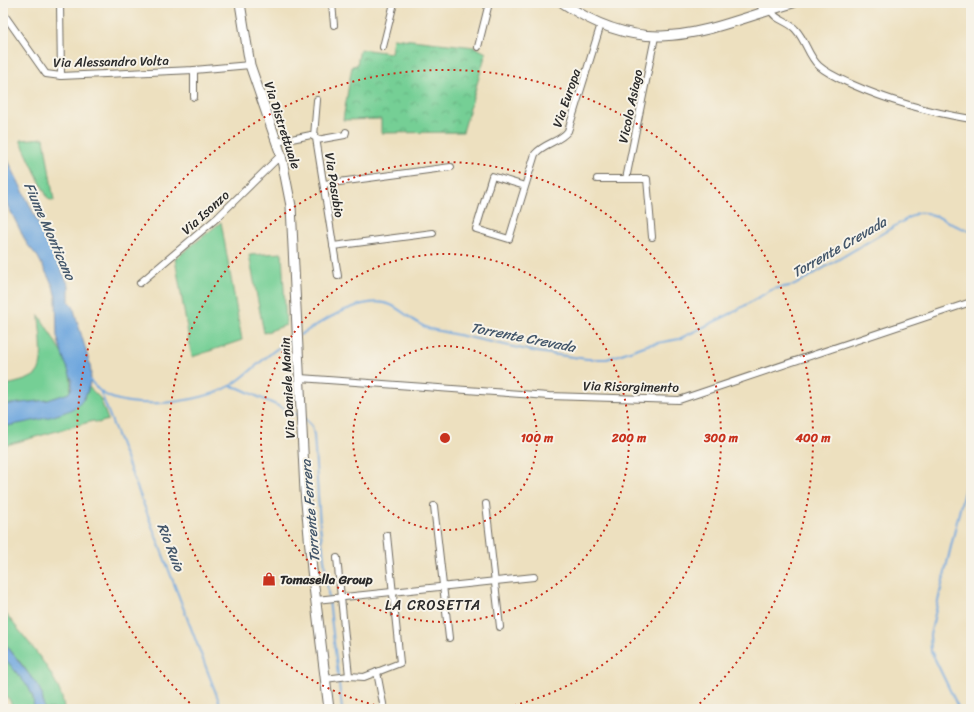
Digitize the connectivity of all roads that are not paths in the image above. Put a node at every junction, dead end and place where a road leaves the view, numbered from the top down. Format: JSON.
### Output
{"nodes":[{"id":1,"x":60,"y":3,"type":"edge"},
{"id":2,"x":240,"y":3,"type":"edge"},
{"id":3,"x":332,"y":3,"type":"edge"},
{"id":4,"x":394,"y":3,"type":"edge"},
{"id":5,"x":489,"y":3,"type":"edge"},
{"id":6,"x":563,"y":3,"type":"edge"},
{"id":7,"x":759,"y":3,"type":"edge"},
{"id":8,"x":793,"y":3,"type":"edge"},
{"id":9,"x":767,"y":11,"type":"junction"},
{"id":10,"x":3,"y":13,"type":"edge"},
{"id":11,"x":601,"y":24,"type":"junction"},
{"id":12,"x":334,"y":25,"type":"dead end"},
{"id":13,"x":655,"y":37,"type":"junction"},
{"id":14,"x":383,"y":47,"type":"dead end"},
{"id":15,"x":478,"y":48,"type":"dead end"},
{"id":16,"x":250,"y":65,"type":"junction"},
{"id":17,"x":194,"y":70,"type":"junction"},
{"id":18,"x":61,"y":76,"type":"junction"},
{"id":19,"x":194,"y":97,"type":"dead end"},
{"id":20,"x":317,"y":100,"type":"dead end"},
{"id":21,"x":971,"y":119,"type":"edge"},
{"id":22,"x":346,"y":132,"type":"dead end"},
{"id":23,"x":316,"y":138,"type":"junction"},
{"id":24,"x":277,"y":142,"type":"junction"},
{"id":25,"x":281,"y":155,"type":"junction"},
{"id":26,"x":451,"y":167,"type":"dead end"},
{"id":27,"x":597,"y":179,"type":"dead end"},
{"id":28,"x":626,"y":179,"type":"junction"},
{"id":29,"x":324,"y":184,"type":"junction"},
{"id":30,"x":525,"y":186,"type":"junction"},
{"id":31,"x":433,"y":233,"type":"dead end"},
{"id":32,"x":652,"y":237,"type":"dead end"},
{"id":33,"x":334,"y":246,"type":"junction"},
{"id":34,"x":338,"y":276,"type":"dead end"},
{"id":35,"x":140,"y":283,"type":"dead end"},
{"id":36,"x":971,"y":302,"type":"edge"},
{"id":37,"x":297,"y":327,"type":"joint"},
{"id":38,"x":300,"y":378,"type":"junction"},
{"id":39,"x":486,"y":504,"type":"dead end"},
{"id":40,"x":434,"y":506,"type":"dead end"},
{"id":41,"x":387,"y":535,"type":"dead end"},
{"id":42,"x":337,"y":558,"type":"dead end"},
{"id":43,"x":534,"y":577,"type":"dead end"},
{"id":44,"x":494,"y":581,"type":"junction"},
{"id":45,"x":443,"y":587,"type":"junction"},
{"id":46,"x":392,"y":592,"type":"junction"},
{"id":47,"x":339,"y":598,"type":"junction"},
{"id":48,"x":319,"y":600,"type":"junction"},
{"id":49,"x":500,"y":627,"type":"dead end"},
{"id":50,"x":449,"y":638,"type":"dead end"},
{"id":51,"x":377,"y":672,"type":"junction"},
{"id":52,"x":347,"y":676,"type":"junction"},
{"id":53,"x":328,"y":678,"type":"junction"},
{"id":54,"x":329,"y":709,"type":"edge"},
{"id":55,"x":384,"y":709,"type":"edge"}],
"edges":[{"from":1,"to":18,"type":"street"},
{"from":2,"to":16,"type":"main road","name":"Via Distrettuale"},
{"from":3,"to":12,"type":"street"},
{"from":4,"to":14,"type":"street"},
{"from":5,"to":15,"type":"street"},
{"from":6,"to":11,"type":"main road"},
{"from":7,"to":9,"type":"street"},
{"from":8,"to":9,"type":"main road"},
{"from":9,"to":13,"type":"main road"},
{"from":9,"to":21,"type":"street"},
{"from":10,"to":18,"type":"street","name":"Via Alessandro Volta"},
{"from":11,"to":13,"type":"main road"},
{"from":11,"to":30,"type":"street","name":"Via Europa"},
{"from":13,"to":28,"type":"street","name":"Vicolo Asiago"},
{"from":16,"to":17,"type":"street","name":"Via Alessandro Volta"},
{"from":16,"to":24,"type":"main road","name":"Via Distrettuale"},
{"from":17,"to":18,"type":"street","name":"Via Alessandro Volta"},
{"from":17,"to":19,"type":"street"},
{"from":20,"to":23,"type":"street","name":"Via Pasubio"},
{"from":22,"to":23,"type":"street"},
{"from":23,"to":24,"type":"street"},
{"from":23,"to":29,"type":"street","name":"Via Pasubio"},
{"from":24,"to":25,"type":"main road","name":"Via Distrettuale"},
{"from":25,"to":35,"type":"street","name":"Via Isonzo"},
{"from":25,"to":37,"type":"main road","name":"Via Distrettuale"},
{"from":26,"to":29,"type":"street"},
{"from":27,"to":28,"type":"street"},
{"from":28,"to":32,"type":"street"},
{"from":29,"to":33,"type":"street","name":"Via Pasubio"},
{"from":30,"to":30,"type":"street","name":"Via Europa"},
{"from":31,"to":33,"type":"street"},
{"from":33,"to":34,"type":"street","name":"Via Pasubio"},
{"from":36,"to":38,"type":"street","name":"Via Risorgimento"},
{"from":37,"to":38,"type":"main road","name":"Via Daniele Manin"},
{"from":38,"to":48,"type":"main road","name":"Via Daniele Manin"},
{"from":39,"to":44,"type":"street"},
{"from":40,"to":45,"type":"street"},
{"from":41,"to":46,"type":"street"},
{"from":42,"to":47,"type":"street"},
{"from":43,"to":44,"type":"street"},
{"from":44,"to":45,"type":"street"},
{"from":44,"to":49,"type":"street"},
{"from":45,"to":46,"type":"street"},
{"from":45,"to":50,"type":"street"},
{"from":46,"to":47,"type":"street"},
{"from":46,"to":51,"type":"street"},
{"from":47,"to":48,"type":"street"},
{"from":47,"to":52,"type":"street"},
{"from":48,"to":53,"type":"main road","name":"Via Daniele Manin"},
{"from":51,"to":52,"type":"street"},
{"from":51,"to":55,"type":"street"},
{"from":52,"to":53,"type":"street"},
{"from":53,"to":54,"type":"main road","name":"Via Daniele Manin"}]}
